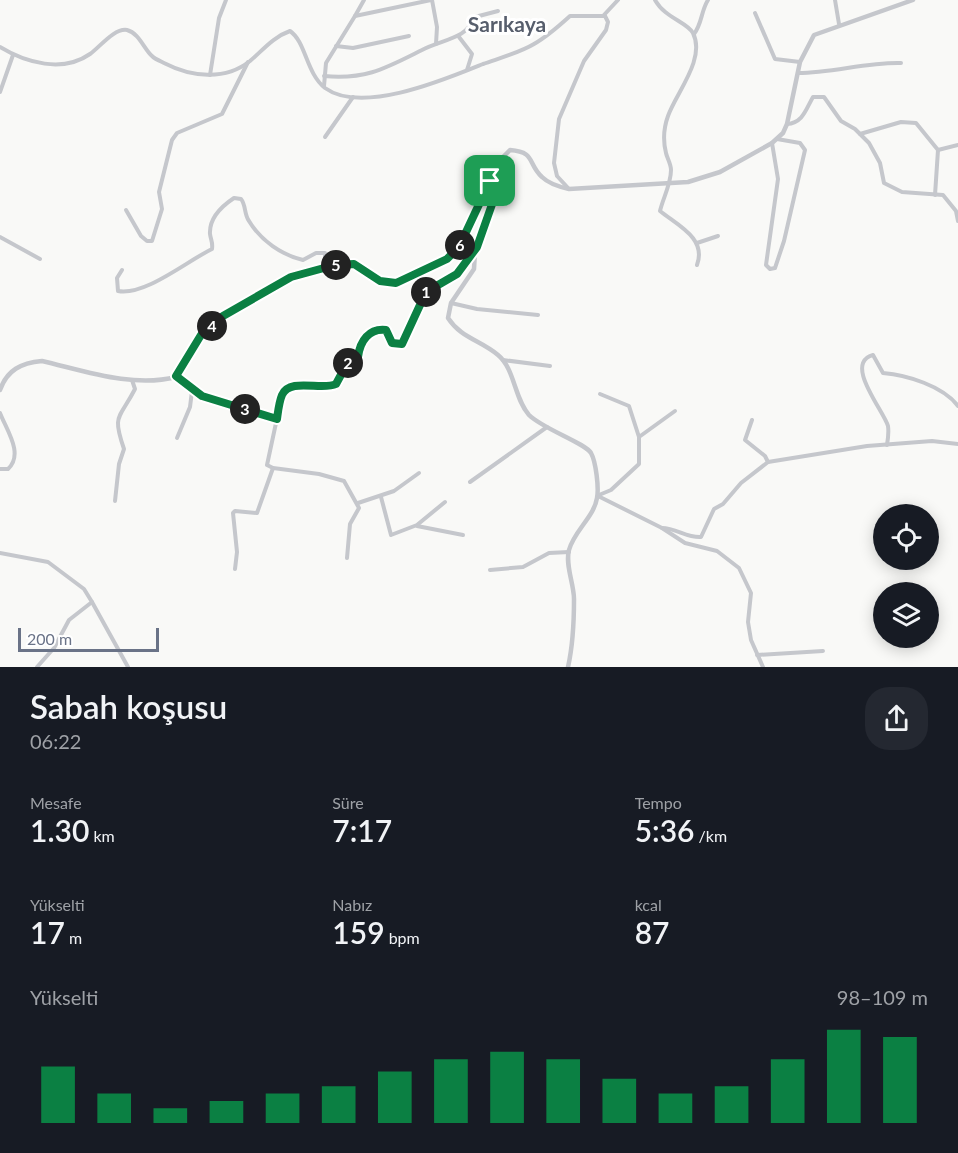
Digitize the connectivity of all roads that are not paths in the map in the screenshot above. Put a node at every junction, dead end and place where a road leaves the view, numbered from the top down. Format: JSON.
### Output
{"nodes":[{"id":1,"x":226,"y":0,"type":"edge"},
{"id":2,"x":364,"y":0,"type":"edge"},
{"id":3,"x":432,"y":0,"type":"edge"},
{"id":4,"x":618,"y":0,"type":"edge"},
{"id":5,"x":655,"y":0,"type":"edge"},
{"id":6,"x":708,"y":0,"type":"edge"},
{"id":7,"x":835,"y":0,"type":"edge"},
{"id":8,"x":913,"y":0,"type":"edge"},
{"id":9,"x":498,"y":11,"type":"dead end"},
{"id":10,"x":755,"y":13,"type":"dead end"},
{"id":11,"x":355,"y":16,"type":"junction"},
{"id":12,"x":603,"y":16,"type":"junction"},
{"id":13,"x":839,"y":24,"type":"junction"},
{"id":14,"x":694,"y":34,"type":"junction"},
{"id":15,"x":409,"y":36,"type":"dead end"},
{"id":16,"x":459,"y":37,"type":"junction"},
{"id":17,"x":436,"y":44,"type":"junction"},
{"id":18,"x":336,"y":46,"type":"junction"},
{"id":19,"x":0,"y":47,"type":"edge"},
{"id":20,"x":13,"y":55,"type":"junction"},
{"id":21,"x":249,"y":62,"type":"junction"},
{"id":22,"x":800,"y":62,"type":"junction"},
{"id":23,"x":901,"y":63,"type":"dead end"},
{"id":24,"x":466,"y":71,"type":"junction"},
{"id":25,"x":798,"y":73,"type":"junction"},
{"id":26,"x":210,"y":75,"type":"junction"},
{"id":27,"x":324,"y":76,"type":"junction"},
{"id":28,"x":324,"y":87,"type":"junction"},
{"id":29,"x":0,"y":92,"type":"edge"},
{"id":30,"x":353,"y":97,"type":"junction"},
{"id":31,"x":788,"y":124,"type":"junction"},
{"id":32,"x":860,"y":134,"type":"junction"},
{"id":33,"x":325,"y":137,"type":"dead end"},
{"id":34,"x":777,"y":139,"type":"junction"},
{"id":35,"x":772,"y":143,"type":"junction"},
{"id":36,"x":958,"y":145,"type":"edge"},
{"id":37,"x":938,"y":150,"type":"junction"},
{"id":38,"x":490,"y":181,"type":"junction"},
{"id":39,"x":669,"y":183,"type":"junction"},
{"id":40,"x":569,"y":189,"type":"junction"},
{"id":41,"x":935,"y":195,"type":"junction"},
{"id":42,"x":126,"y":210,"type":"dead end"},
{"id":43,"x":958,"y":221,"type":"edge"},
{"id":44,"x":718,"y":236,"type":"dead end"},
{"id":45,"x":0,"y":237,"type":"edge"},
{"id":46,"x":697,"y":243,"type":"junction"},
{"id":47,"x":477,"y":247,"type":"junction"},
{"id":48,"x":40,"y":259,"type":"dead end"},
{"id":49,"x":697,"y":265,"type":"dead end"},
{"id":50,"x":325,"y":267,"type":"junction"},
{"id":51,"x":122,"y":270,"type":"dead end"},
{"id":52,"x":451,"y":303,"type":"junction"},
{"id":53,"x":538,"y":315,"type":"dead end"},
{"id":54,"x":502,"y":360,"type":"junction"},
{"id":55,"x":550,"y":366,"type":"dead end"},
{"id":56,"x":176,"y":376,"type":"junction"},
{"id":57,"x":132,"y":380,"type":"junction"},
{"id":58,"x":0,"y":390,"type":"edge"},
{"id":59,"x":192,"y":391,"type":"junction"},
{"id":60,"x":600,"y":394,"type":"dead end"},
{"id":61,"x":958,"y":406,"type":"edge"},
{"id":62,"x":675,"y":411,"type":"dead end"},
{"id":63,"x":0,"y":413,"type":"edge"},
{"id":64,"x":277,"y":419,"type":"junction"},
{"id":65,"x":752,"y":420,"type":"dead end"},
{"id":66,"x":547,"y":427,"type":"junction"},
{"id":67,"x":639,"y":436,"type":"junction"},
{"id":68,"x":177,"y":438,"type":"dead end"},
{"id":69,"x":958,"y":444,"type":"edge"},
{"id":70,"x":887,"y":446,"type":"junction"},
{"id":71,"x":768,"y":462,"type":"junction"},
{"id":72,"x":273,"y":468,"type":"junction"},
{"id":73,"x":0,"y":469,"type":"edge"},
{"id":74,"x":419,"y":473,"type":"dead end"},
{"id":75,"x":470,"y":482,"type":"dead end"},
{"id":76,"x":598,"y":496,"type":"junction"},
{"id":77,"x":381,"y":497,"type":"junction"},
{"id":78,"x":115,"y":501,"type":"dead end"},
{"id":79,"x":445,"y":502,"type":"dead end"},
{"id":80,"x":358,"y":503,"type":"junction"},
{"id":81,"x":417,"y":525,"type":"junction"},
{"id":82,"x":663,"y":528,"type":"junction"},
{"id":83,"x":463,"y":535,"type":"dead end"},
{"id":84,"x":569,"y":552,"type":"junction"},
{"id":85,"x":0,"y":553,"type":"edge"},
{"id":86,"x":347,"y":558,"type":"dead end"},
{"id":87,"x":235,"y":569,"type":"dead end"},
{"id":88,"x":490,"y":570,"type":"dead end"},
{"id":89,"x":92,"y":602,"type":"junction"},
{"id":90,"x":823,"y":651,"type":"dead end"},
{"id":91,"x":757,"y":655,"type":"junction"},
{"id":92,"x":37,"y":667,"type":"edge"},
{"id":93,"x":128,"y":667,"type":"edge"},
{"id":94,"x":568,"y":667,"type":"edge"},
{"id":95,"x":764,"y":667,"type":"edge"}],
"edges":[{"from":1,"to":26,"type":"street"},
{"from":2,"to":11,"type":"street"},
{"from":3,"to":11,"type":"street"},
{"from":3,"to":17,"type":"street"},
{"from":4,"to":12,"type":"street"},
{"from":5,"to":14,"type":"street"},
{"from":6,"to":14,"type":"street"},
{"from":7,"to":13,"type":"street"},
{"from":8,"to":13,"type":"street"},
{"from":9,"to":16,"type":"street"},
{"from":10,"to":22,"type":"street"},
{"from":11,"to":18,"type":"street"},
{"from":12,"to":24,"type":"street"},
{"from":12,"to":40,"type":"street"},
{"from":13,"to":22,"type":"street"},
{"from":14,"to":39,"type":"street"},
{"from":15,"to":18,"type":"street"},
{"from":16,"to":17,"type":"street"},
{"from":16,"to":24,"type":"street"},
{"from":17,"to":27,"type":"street"},
{"from":18,"to":27,"type":"street"},
{"from":19,"to":20,"type":"street"},
{"from":20,"to":26,"type":"street"},
{"from":20,"to":29,"type":"street"},
{"from":21,"to":26,"type":"street"},
{"from":21,"to":28,"type":"street"},
{"from":21,"to":42,"type":"street"},
{"from":22,"to":25,"type":"street"},
{"from":23,"to":25,"type":"street"},
{"from":24,"to":30,"type":"street"},
{"from":25,"to":31,"type":"street"},
{"from":27,"to":28,"type":"street"},
{"from":28,"to":30,"type":"street"},
{"from":30,"to":33,"type":"street"},
{"from":31,"to":32,"type":"street"},
{"from":31,"to":34,"type":"street"},
{"from":32,"to":37,"type":"street"},
{"from":32,"to":41,"type":"street"},
{"from":34,"to":35,"type":"street"},
{"from":34,"to":35,"type":"street"},
{"from":35,"to":39,"type":"street"},
{"from":36,"to":37,"type":"street"},
{"from":37,"to":41,"type":"street"},
{"from":38,"to":40,"type":"street"},
{"from":38,"to":47,"type":"street"},
{"from":38,"to":50,"type":"street"},
{"from":39,"to":40,"type":"street"},
{"from":39,"to":46,"type":"street"},
{"from":41,"to":43,"type":"street"},
{"from":44,"to":46,"type":"street"},
{"from":45,"to":48,"type":"street"},
{"from":46,"to":49,"type":"street"},
{"from":47,"to":52,"type":"street"},
{"from":47,"to":64,"type":"street"},
{"from":50,"to":51,"type":"street"},
{"from":50,"to":56,"type":"street"},
{"from":52,"to":53,"type":"street"},
{"from":52,"to":54,"type":"street"},
{"from":54,"to":55,"type":"street"},
{"from":54,"to":66,"type":"street"},
{"from":56,"to":57,"type":"street"},
{"from":56,"to":59,"type":"street"},
{"from":57,"to":58,"type":"street"},
{"from":57,"to":78,"type":"street"},
{"from":59,"to":64,"type":"street"},
{"from":59,"to":68,"type":"street"},
{"from":60,"to":67,"type":"street"},
{"from":61,"to":70,"type":"street"},
{"from":62,"to":67,"type":"street"},
{"from":63,"to":73,"type":"street"},
{"from":64,"to":72,"type":"street"},
{"from":65,"to":71,"type":"street"},
{"from":66,"to":75,"type":"street"},
{"from":66,"to":76,"type":"street"},
{"from":67,"to":76,"type":"street"},
{"from":69,"to":70,"type":"street"},
{"from":70,"to":71,"type":"street"},
{"from":71,"to":82,"type":"street"},
{"from":72,"to":80,"type":"street"},
{"from":72,"to":87,"type":"street"},
{"from":74,"to":77,"type":"street"},
{"from":76,"to":82,"type":"street"},
{"from":76,"to":84,"type":"street"},
{"from":77,"to":80,"type":"street"},
{"from":77,"to":81,"type":"street"},
{"from":79,"to":81,"type":"street"},
{"from":80,"to":86,"type":"street"},
{"from":81,"to":83,"type":"street"},
{"from":82,"to":91,"type":"street"},
{"from":84,"to":88,"type":"street"},
{"from":84,"to":94,"type":"street"},
{"from":85,"to":89,"type":"street"},
{"from":89,"to":92,"type":"street"},
{"from":89,"to":93,"type":"street"},
{"from":90,"to":91,"type":"street"},
{"from":91,"to":95,"type":"street"}]}
